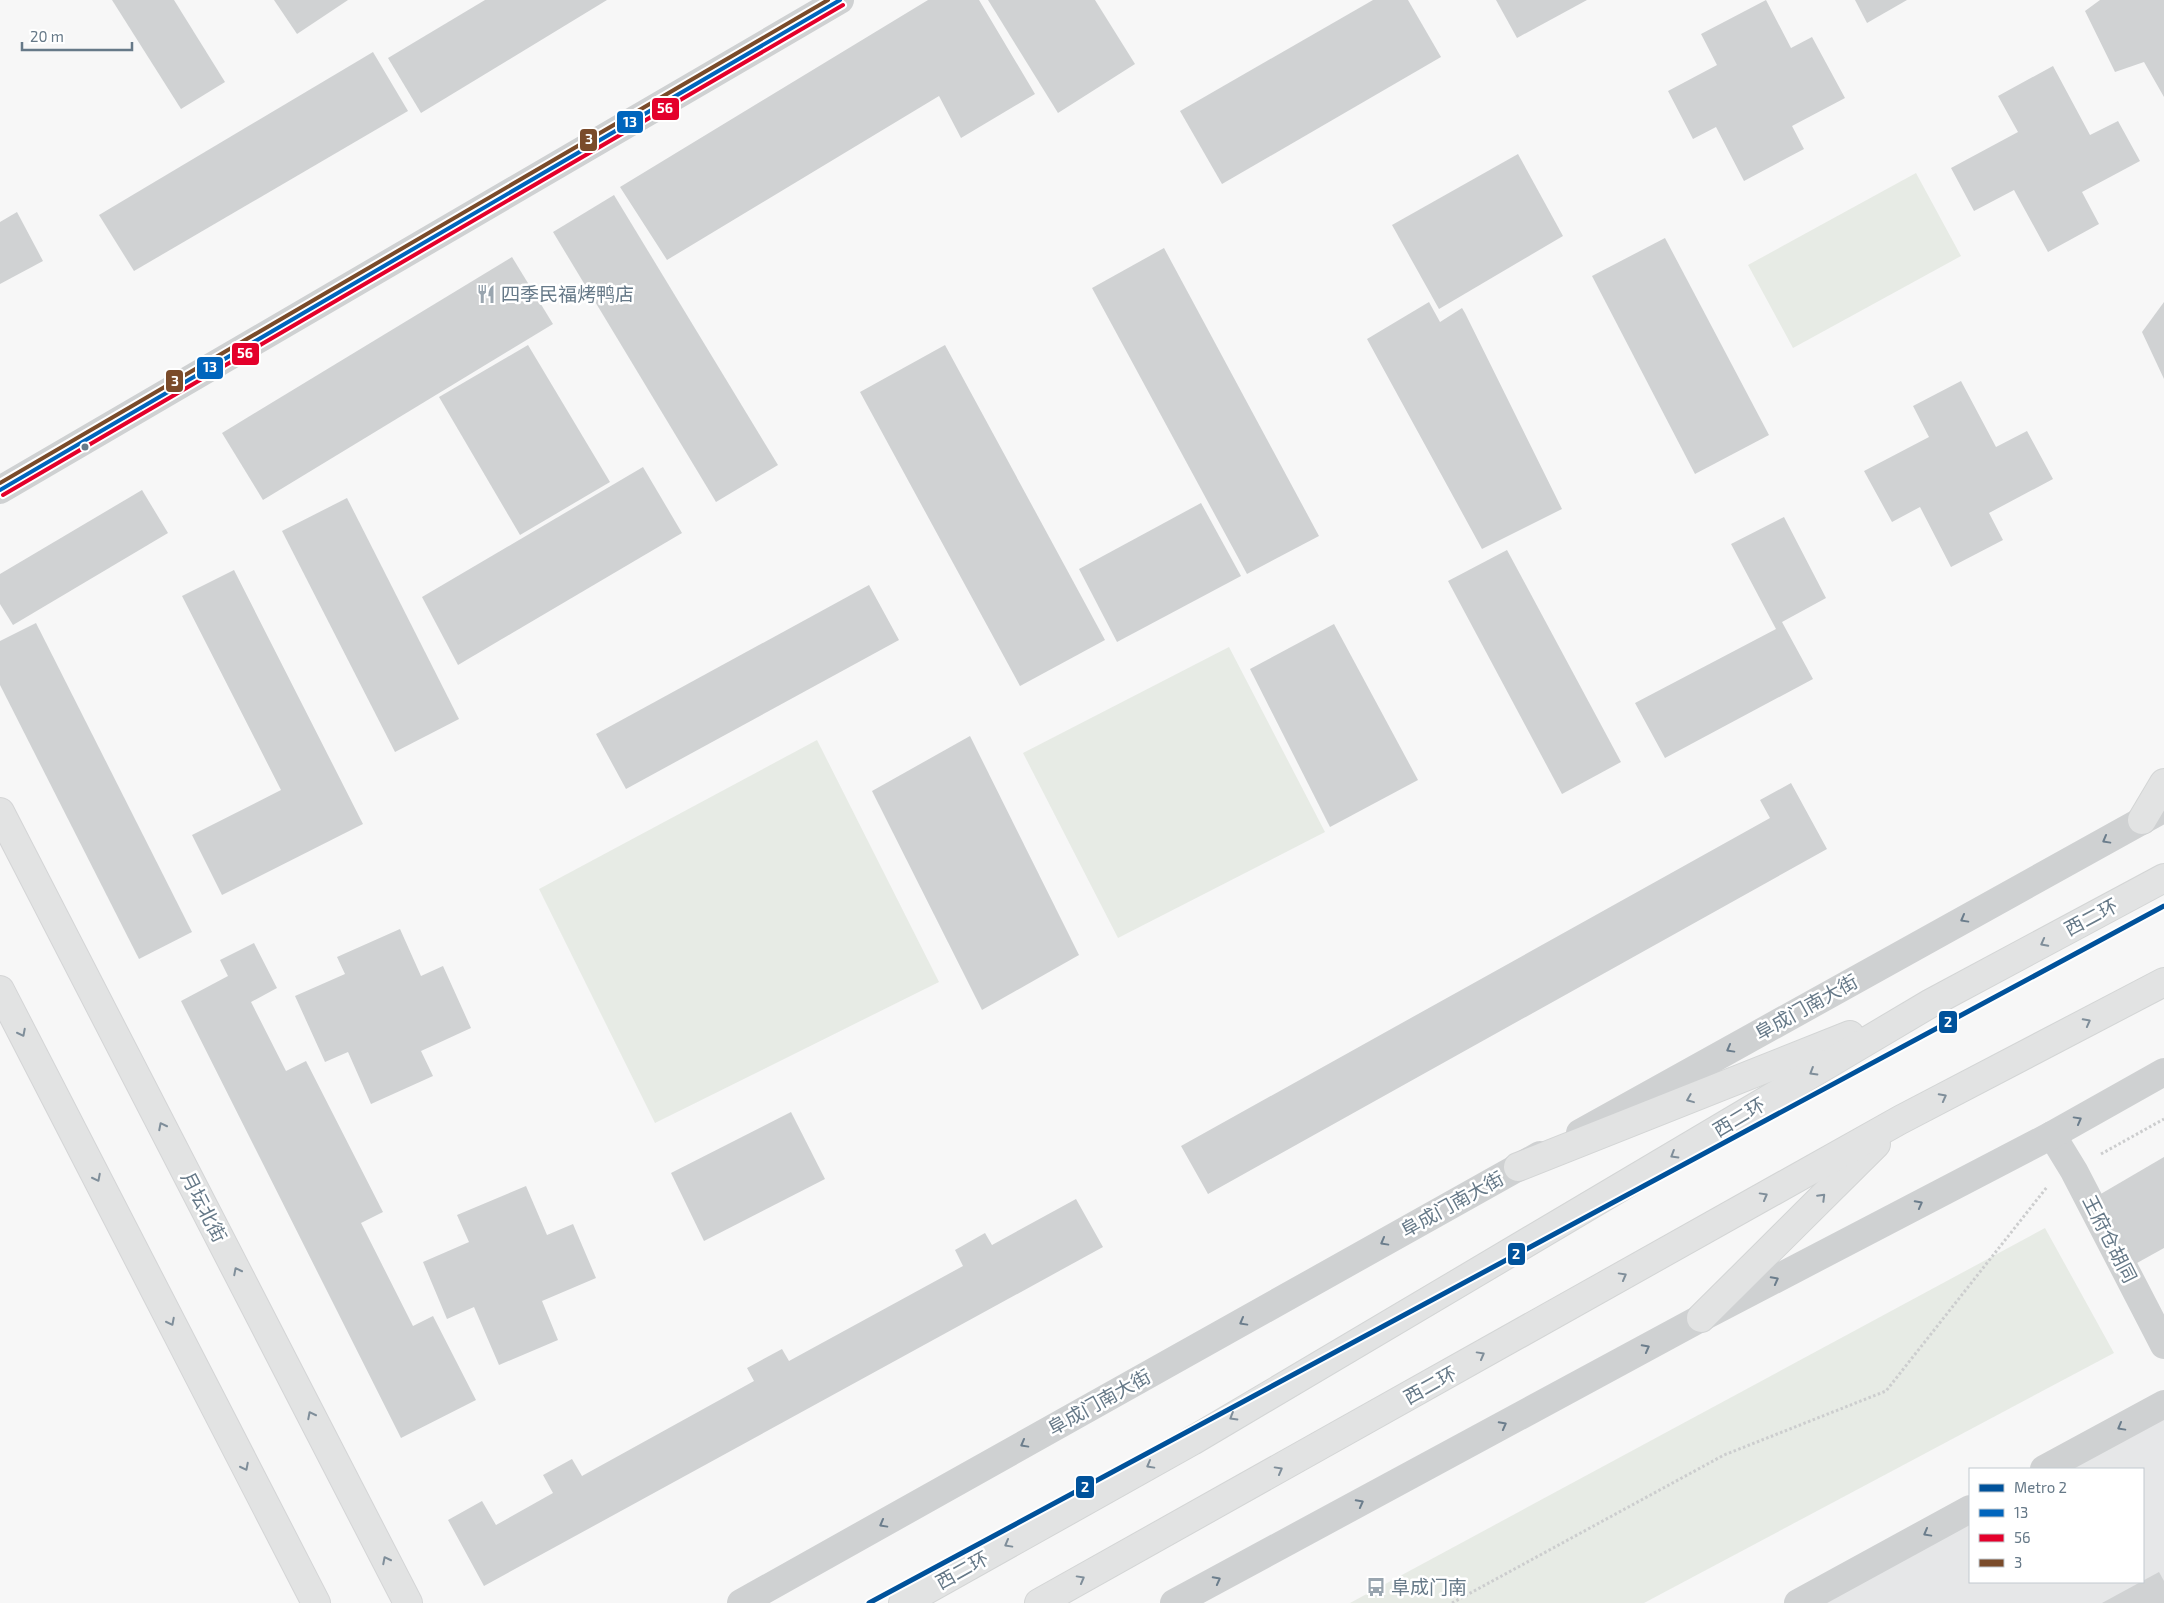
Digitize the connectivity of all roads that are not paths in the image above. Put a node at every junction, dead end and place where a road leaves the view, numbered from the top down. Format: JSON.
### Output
{"nodes":[{"id":1,"x":840,"y":0,"type":"edge"},
{"id":2,"x":0,"y":490,"type":"edge"},
{"id":3,"x":2164,"y":783,"type":"edge"},
{"id":4,"x":0,"y":812,"type":"edge"},
{"id":5,"x":2153,"y":814,"type":"edge"},
{"id":6,"x":2164,"y":878,"type":"edge"},
{"id":7,"x":2164,"y":982,"type":"edge"},
{"id":8,"x":0,"y":990,"type":"edge"},
{"id":9,"x":1931,"y":1003,"type":"junction"},
{"id":10,"x":2164,"y":1072,"type":"edge"},
{"id":11,"x":1900,"y":1120,"type":"junction"},
{"id":12,"x":2052,"y":1135,"type":"junction"},
{"id":13,"x":1518,"y":1167,"type":"junction"},
{"id":14,"x":1701,"y":1318,"type":"junction"},
{"id":15,"x":2164,"y":1345,"type":"edge"},
{"id":16,"x":2164,"y":1404,"type":"edge"},
{"id":17,"x":2046,"y":1468,"type":"edge"},
{"id":18,"x":1969,"y":1510,"type":"edge"},
{"id":19,"x":316,"y":1603,"type":"edge"},
{"id":20,"x":408,"y":1603,"type":"edge"},
{"id":21,"x":741,"y":1603,"type":"edge"},
{"id":22,"x":903,"y":1603,"type":"edge"},
{"id":23,"x":1039,"y":1603,"type":"edge"},
{"id":24,"x":1174,"y":1603,"type":"edge"},
{"id":25,"x":1798,"y":1603,"type":"edge"}],
"edges":[{"from":1,"to":2,"type":"street"},
{"from":3,"to":5,"type":"main road"},
{"from":20,"to":4,"type":"main road","name":"月坛北街","one_way":true},
{"from":5,"to":13,"type":"street","name":"阜成门南大街","one_way":true},
{"from":6,"to":9,"type":"main road","name":"西二环","one_way":true},
{"from":11,"to":7,"type":"main road","name":"西二环","one_way":true},
{"from":8,"to":19,"type":"main road","one_way":true},
{"from":9,"to":13,"type":"main road","one_way":true},
{"from":9,"to":22,"type":"main road","name":"西二环","one_way":true},
{"from":12,"to":10,"type":"street","one_way":true},
{"from":14,"to":11,"type":"main road","one_way":true},
{"from":23,"to":11,"type":"main road","name":"西二环","one_way":true},
{"from":14,"to":12,"type":"street","one_way":true},
{"from":12,"to":15,"type":"street","name":"王府仓胡同"},
{"from":13,"to":21,"type":"street","name":"阜成门南大街","one_way":true},
{"from":24,"to":14,"type":"street","one_way":true},
{"from":16,"to":17,"type":"street","one_way":true},
{"from":18,"to":25,"type":"street","one_way":true}]}
